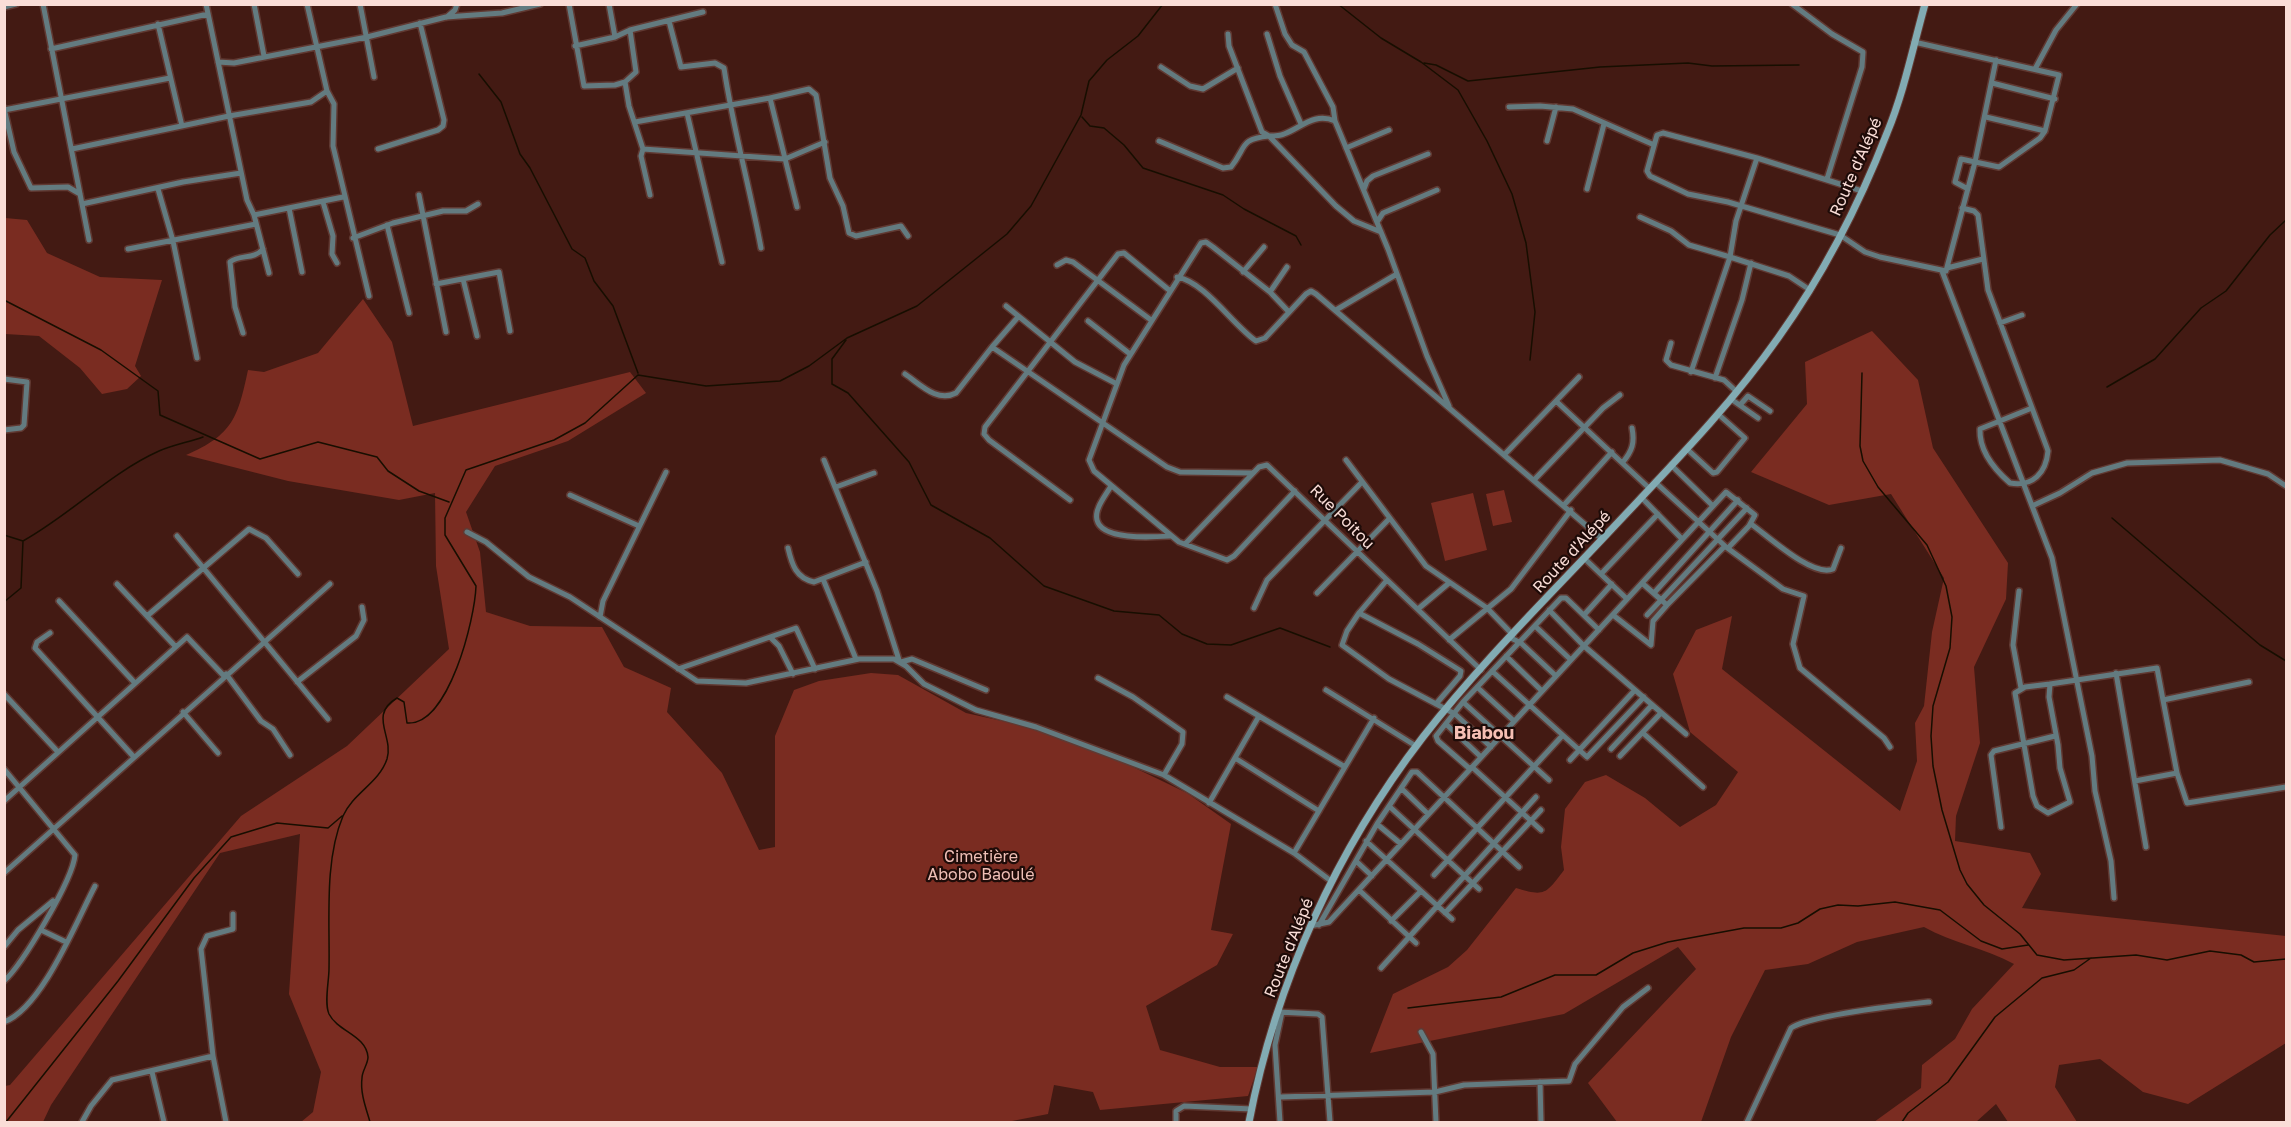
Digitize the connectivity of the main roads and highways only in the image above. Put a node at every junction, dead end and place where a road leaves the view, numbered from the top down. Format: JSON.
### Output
{"nodes":[{"id":1,"x":1925,"y":4,"type":"edge"},
{"id":2,"x":1250,"y":1122,"type":"edge"}],
"edges":[{"from":1,"to":2,"type":"main road","name":"Route d'Alépé"}]}
